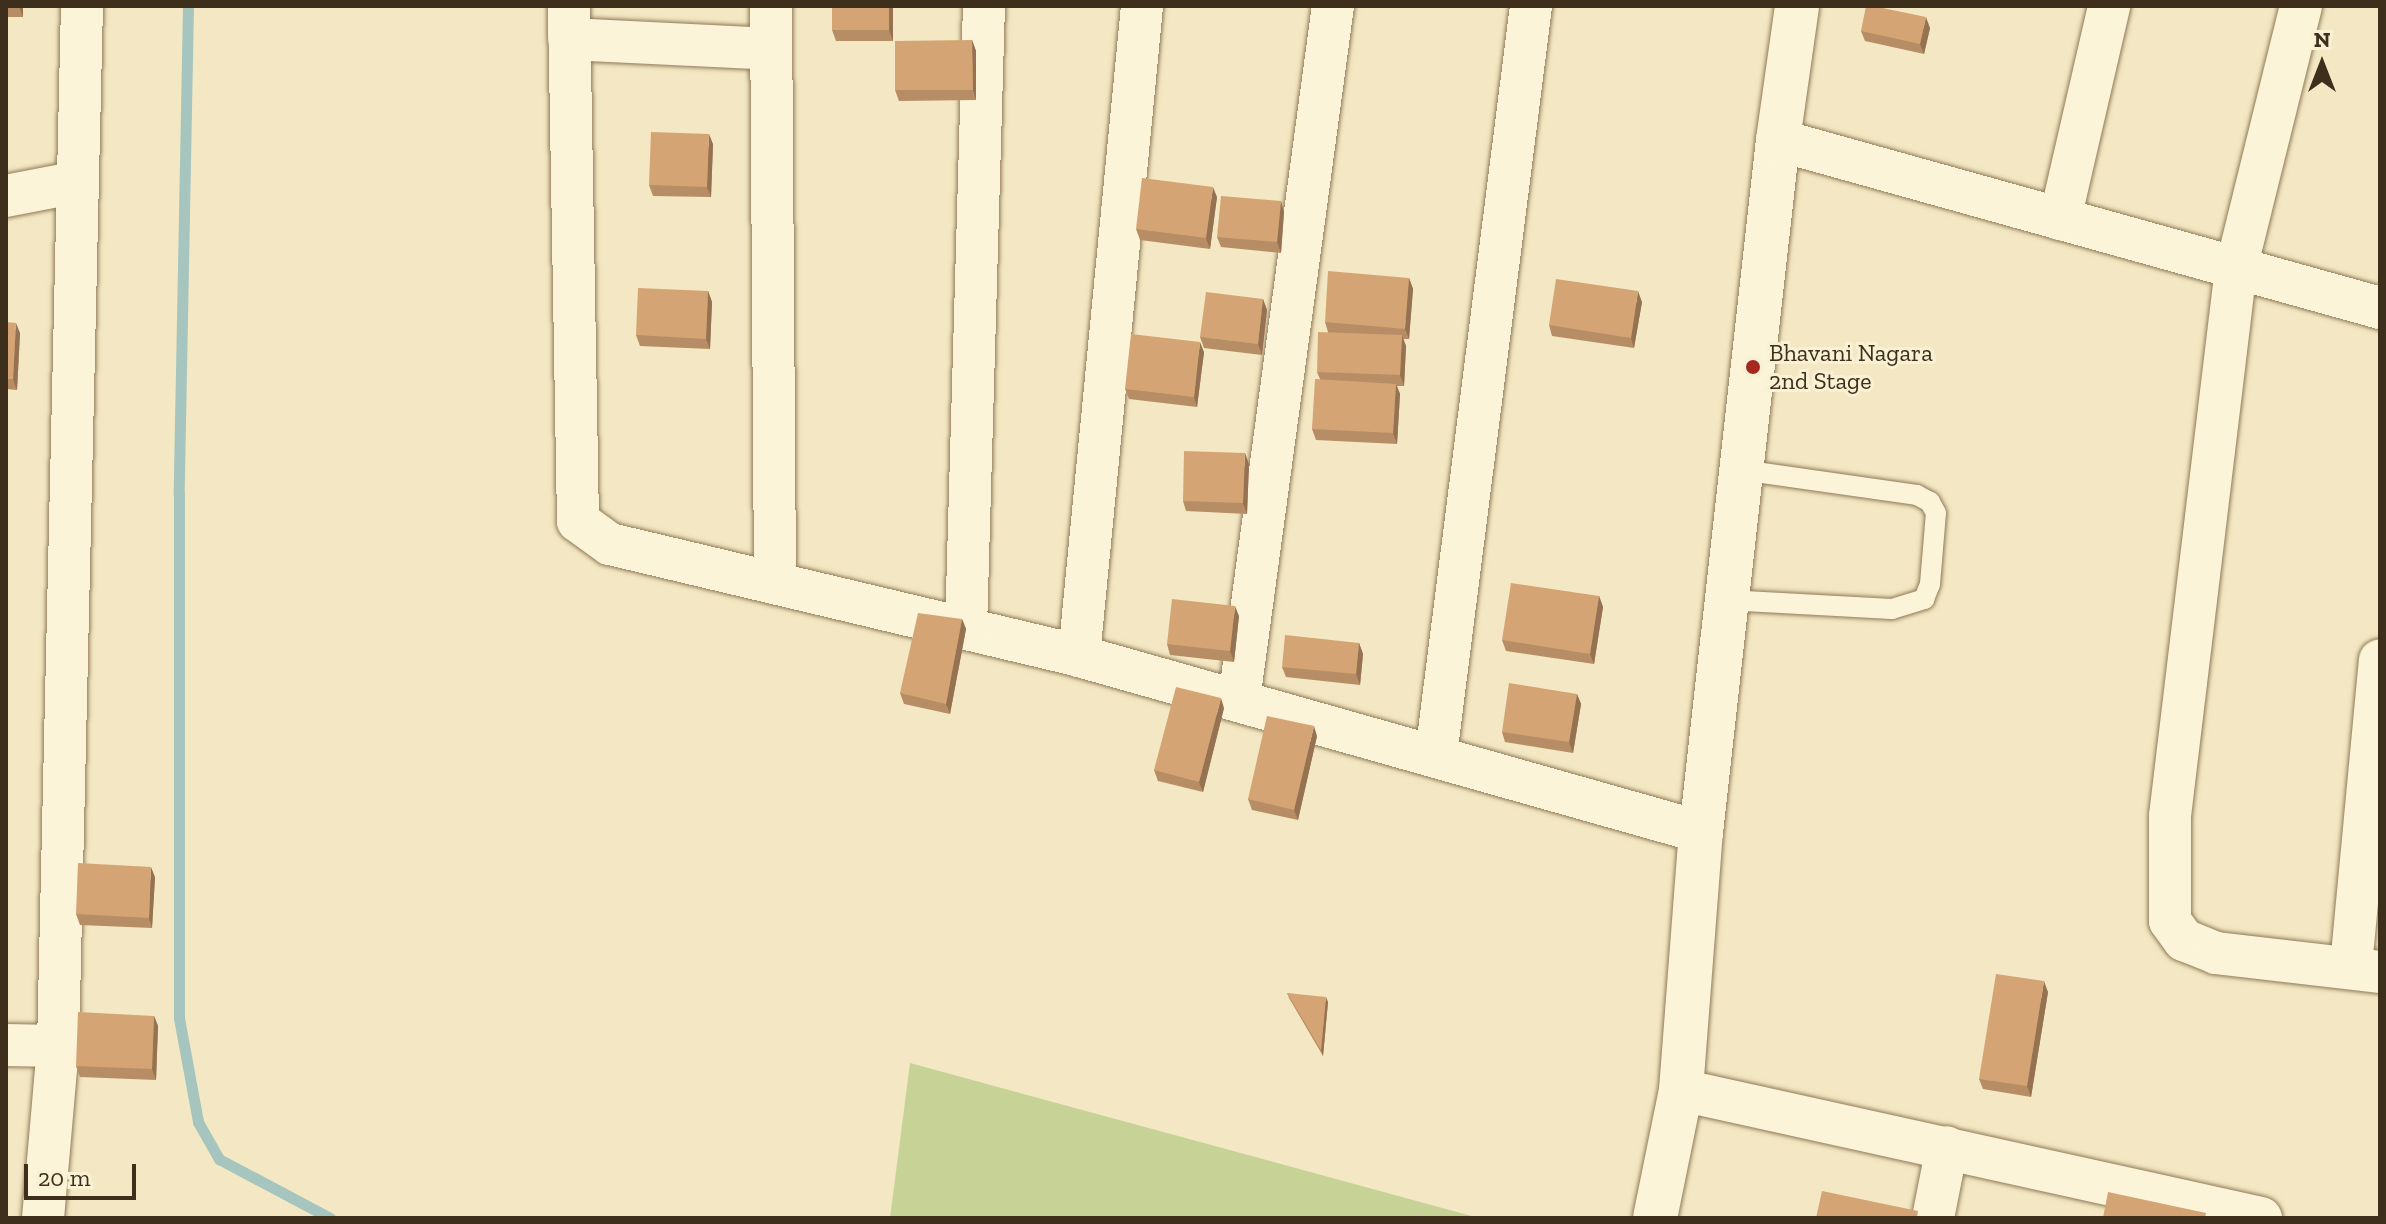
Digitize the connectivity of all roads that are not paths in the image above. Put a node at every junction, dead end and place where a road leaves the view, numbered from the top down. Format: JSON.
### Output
{"nodes":[{"id":1,"x":82,"y":6,"type":"edge"},
{"id":2,"x":771,"y":6,"type":"edge"},
{"id":3,"x":984,"y":6,"type":"edge"},
{"id":4,"x":1142,"y":6,"type":"edge"},
{"id":5,"x":1333,"y":6,"type":"edge"},
{"id":6,"x":1531,"y":6,"type":"edge"},
{"id":7,"x":1797,"y":6,"type":"edge"},
{"id":8,"x":2109,"y":6,"type":"edge"},
{"id":9,"x":2301,"y":6,"type":"edge"},
{"id":10,"x":569,"y":23,"type":"edge"},
{"id":11,"x":771,"y":49,"type":"junction"},
{"id":12,"x":1778,"y":140,"type":"junction"},
{"id":13,"x":78,"y":182,"type":"junction"},
{"id":14,"x":6,"y":196,"type":"edge"},
{"id":15,"x":2060,"y":219,"type":"junction"},
{"id":16,"x":2236,"y":268,"type":"junction"},
{"id":17,"x":2380,"y":308,"type":"edge"},
{"id":18,"x":1741,"y":470,"type":"junction"},
{"id":19,"x":775,"y":583,"type":"junction"},
{"id":20,"x":1726,"y":600,"type":"junction"},
{"id":21,"x":966,"y":629,"type":"junction"},
{"id":22,"x":1079,"y":656,"type":"junction"},
{"id":23,"x":2380,"y":660,"type":"edge"},
{"id":24,"x":1239,"y":700,"type":"junction"},
{"id":25,"x":1436,"y":755,"type":"junction"},
{"id":26,"x":1701,"y":832,"type":"junction"},
{"id":27,"x":2365,"y":969,"type":"edge"},
{"id":28,"x":6,"y":1045,"type":"edge"},
{"id":29,"x":58,"y":1046,"type":"junction"},
{"id":30,"x":1681,"y":1090,"type":"junction"},
{"id":31,"x":1947,"y":1147,"type":"junction"},
{"id":32,"x":2236,"y":1215,"type":"edge"},
{"id":33,"x":43,"y":1218,"type":"edge"},
{"id":34,"x":1655,"y":1218,"type":"edge"},
{"id":35,"x":1933,"y":1218,"type":"edge"}],
"edges":[{"from":1,"to":13,"type":"street"},
{"from":2,"to":11,"type":"street"},
{"from":3,"to":21,"type":"street"},
{"from":4,"to":22,"type":"street"},
{"from":5,"to":24,"type":"street"},
{"from":6,"to":25,"type":"street"},
{"from":7,"to":12,"type":"street"},
{"from":8,"to":15,"type":"street"},
{"from":9,"to":16,"type":"street"},
{"from":10,"to":11,"type":"street"},
{"from":10,"to":19,"type":"street"},
{"from":11,"to":19,"type":"street"},
{"from":12,"to":15,"type":"street"},
{"from":12,"to":18,"type":"street"},
{"from":13,"to":14,"type":"street"},
{"from":13,"to":29,"type":"street"},
{"from":15,"to":16,"type":"street"},
{"from":16,"to":17,"type":"street"},
{"from":16,"to":27,"type":"street"},
{"from":18,"to":20,"type":"street"},
{"from":18,"to":20,"type":"lane"},
{"from":19,"to":21,"type":"street"},
{"from":20,"to":26,"type":"street"},
{"from":21,"to":22,"type":"street"},
{"from":22,"to":24,"type":"street"},
{"from":23,"to":27,"type":"street"},
{"from":24,"to":25,"type":"street"},
{"from":25,"to":26,"type":"street"},
{"from":26,"to":30,"type":"street"},
{"from":28,"to":29,"type":"street"},
{"from":29,"to":33,"type":"street"},
{"from":30,"to":31,"type":"street"},
{"from":30,"to":34,"type":"street"},
{"from":31,"to":32,"type":"street"},
{"from":31,"to":35,"type":"street"}]}
